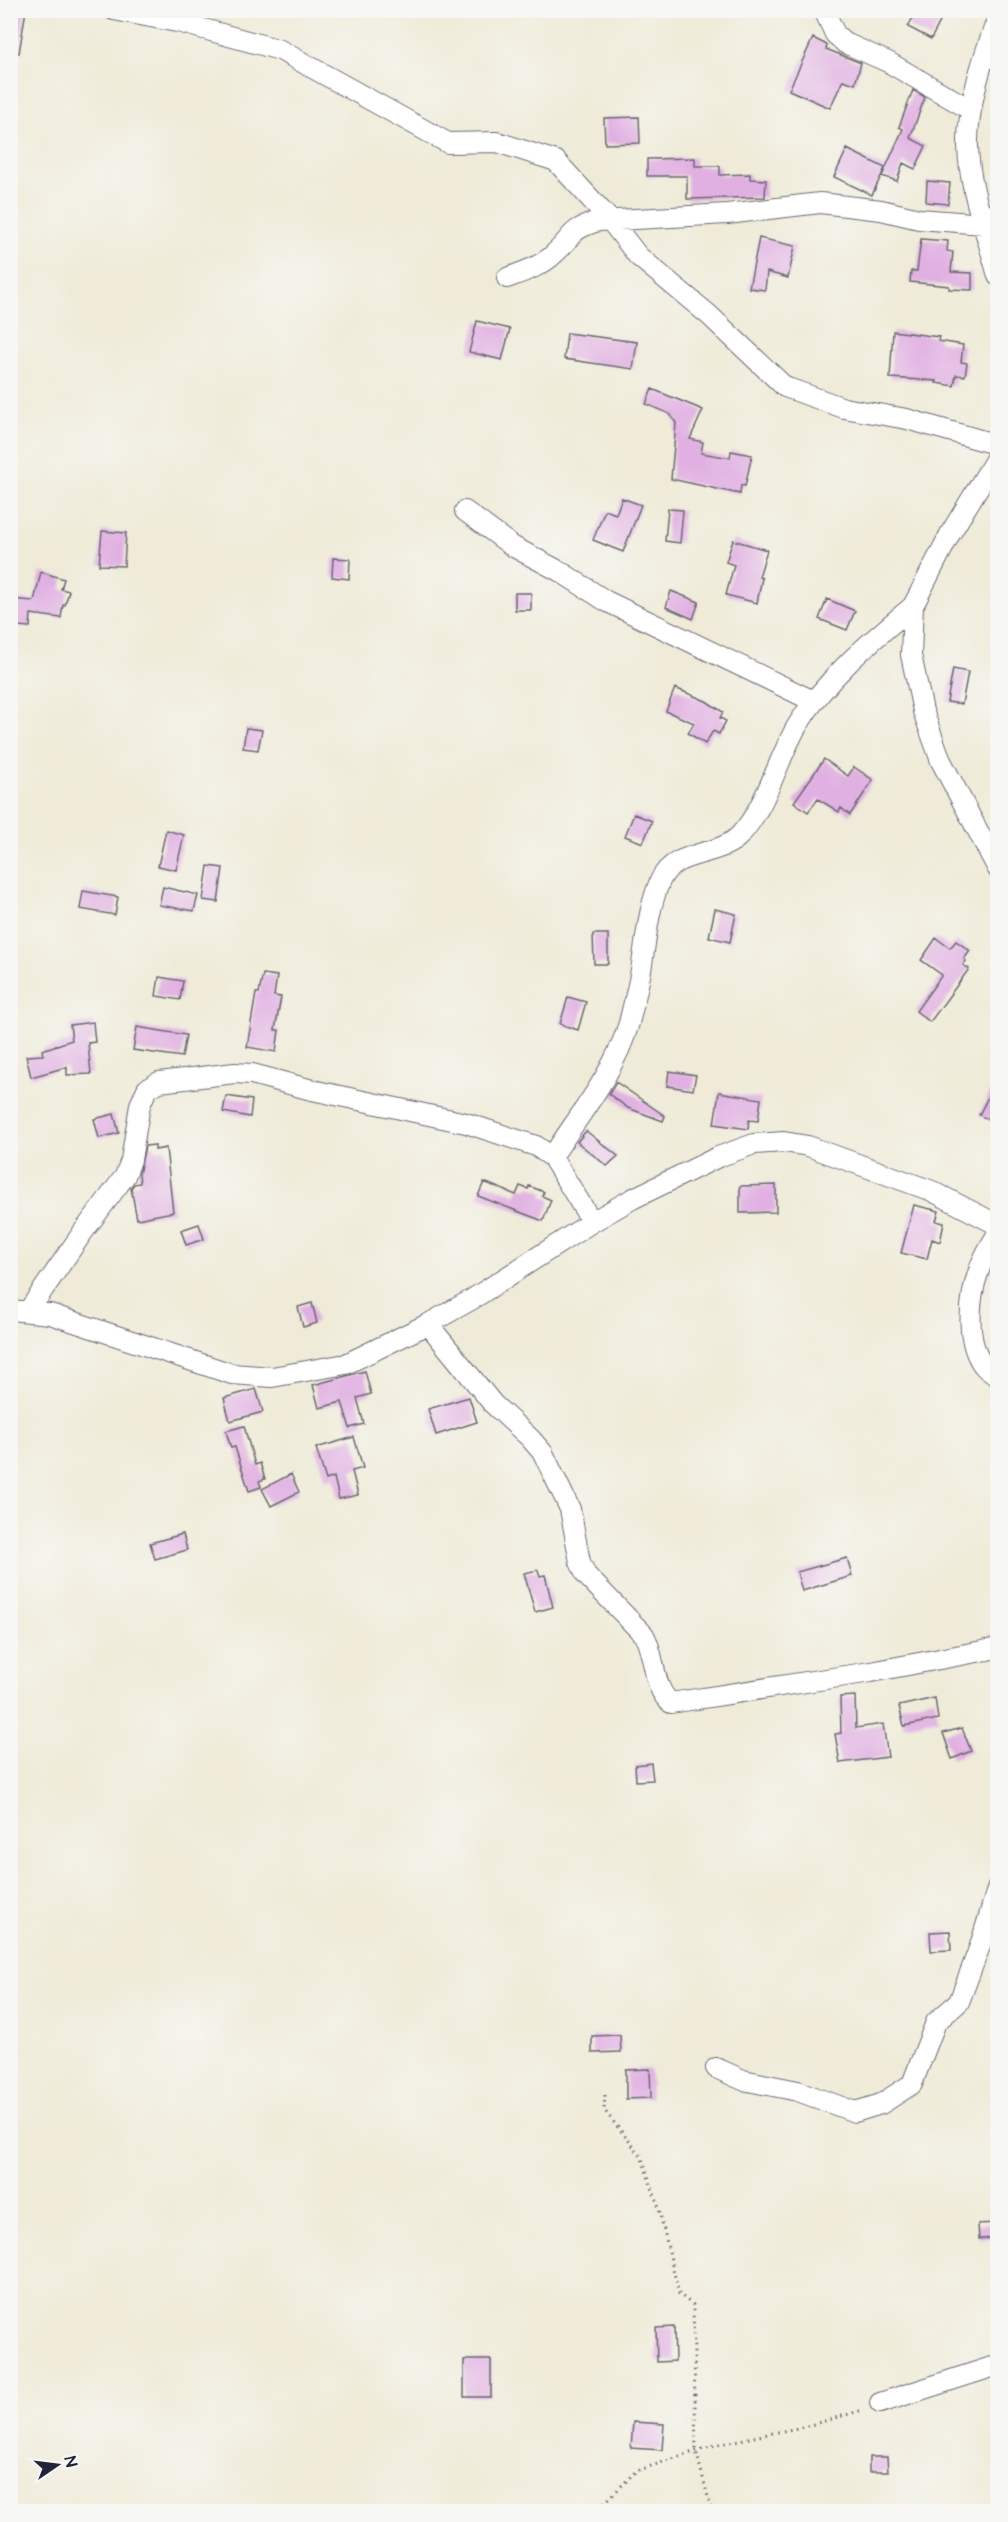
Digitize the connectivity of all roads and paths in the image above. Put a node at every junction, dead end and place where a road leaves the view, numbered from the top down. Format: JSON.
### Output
{"nodes":[{"id":1,"x":114,"y":10,"type":"edge"},
{"id":2,"x":824,"y":10,"type":"edge"},
{"id":3,"x":998,"y":17,"type":"edge"},
{"id":4,"x":971,"y":110,"type":"junction"},
{"id":5,"x":991,"y":217,"type":"edge"},
{"id":6,"x":610,"y":220,"type":"junction"},
{"id":7,"x":998,"y":276,"type":"edge"},
{"id":8,"x":507,"y":278,"type":"dead end"},
{"id":9,"x":998,"y":445,"type":"edge"},
{"id":10,"x":998,"y":455,"type":"edge"},
{"id":11,"x":465,"y":511,"type":"dead end"},
{"id":12,"x":913,"y":606,"type":"junction"},
{"id":13,"x":813,"y":701,"type":"junction"},
{"id":14,"x":998,"y":869,"type":"edge"},
{"id":15,"x":552,"y":1157,"type":"junction"},
{"id":16,"x":592,"y":1222,"type":"junction"},
{"id":17,"x":998,"y":1225,"type":"edge"},
{"id":18,"x":998,"y":1233,"type":"edge"},
{"id":19,"x":20,"y":1310,"type":"edge"},
{"id":20,"x":428,"y":1324,"type":"junction"},
{"id":21,"x":998,"y":1377,"type":"edge"},
{"id":22,"x":998,"y":1648,"type":"edge"},
{"id":23,"x":998,"y":1886,"type":"edge"},
{"id":24,"x":716,"y":2068,"type":"dead end"},
{"id":25,"x":605,"y":2096,"type":"dead end"},
{"id":26,"x":998,"y":2365,"type":"edge"},
{"id":27,"x":880,"y":2403,"type":"joint"},
{"id":28,"x":696,"y":2451,"type":"junction"},
{"id":29,"x":596,"y":2511,"type":"edge"},
{"id":30,"x":712,"y":2511,"type":"edge"}],
"edges":[{"from":1,"to":6,"type":"street"},
{"from":2,"to":4,"type":"street"},
{"from":3,"to":4,"type":"street"},
{"from":4,"to":5,"type":"street"},
{"from":5,"to":6,"type":"street"},
{"from":5,"to":7,"type":"street"},
{"from":6,"to":8,"type":"street"},
{"from":6,"to":9,"type":"street"},
{"from":10,"to":12,"type":"street"},
{"from":11,"to":13,"type":"street"},
{"from":12,"to":13,"type":"street"},
{"from":12,"to":14,"type":"street"},
{"from":13,"to":15,"type":"street"},
{"from":15,"to":16,"type":"street"},
{"from":15,"to":19,"type":"street"},
{"from":16,"to":17,"type":"street"},
{"from":16,"to":20,"type":"street"},
{"from":18,"to":21,"type":"street"},
{"from":19,"to":20,"type":"street"},
{"from":20,"to":22,"type":"street"},
{"from":23,"to":24,"type":"street"},
{"from":25,"to":28,"type":"path"},
{"from":26,"to":27,"type":"street"},
{"from":27,"to":28,"type":"path"},
{"from":28,"to":29,"type":"path"},
{"from":28,"to":30,"type":"path"}]}
